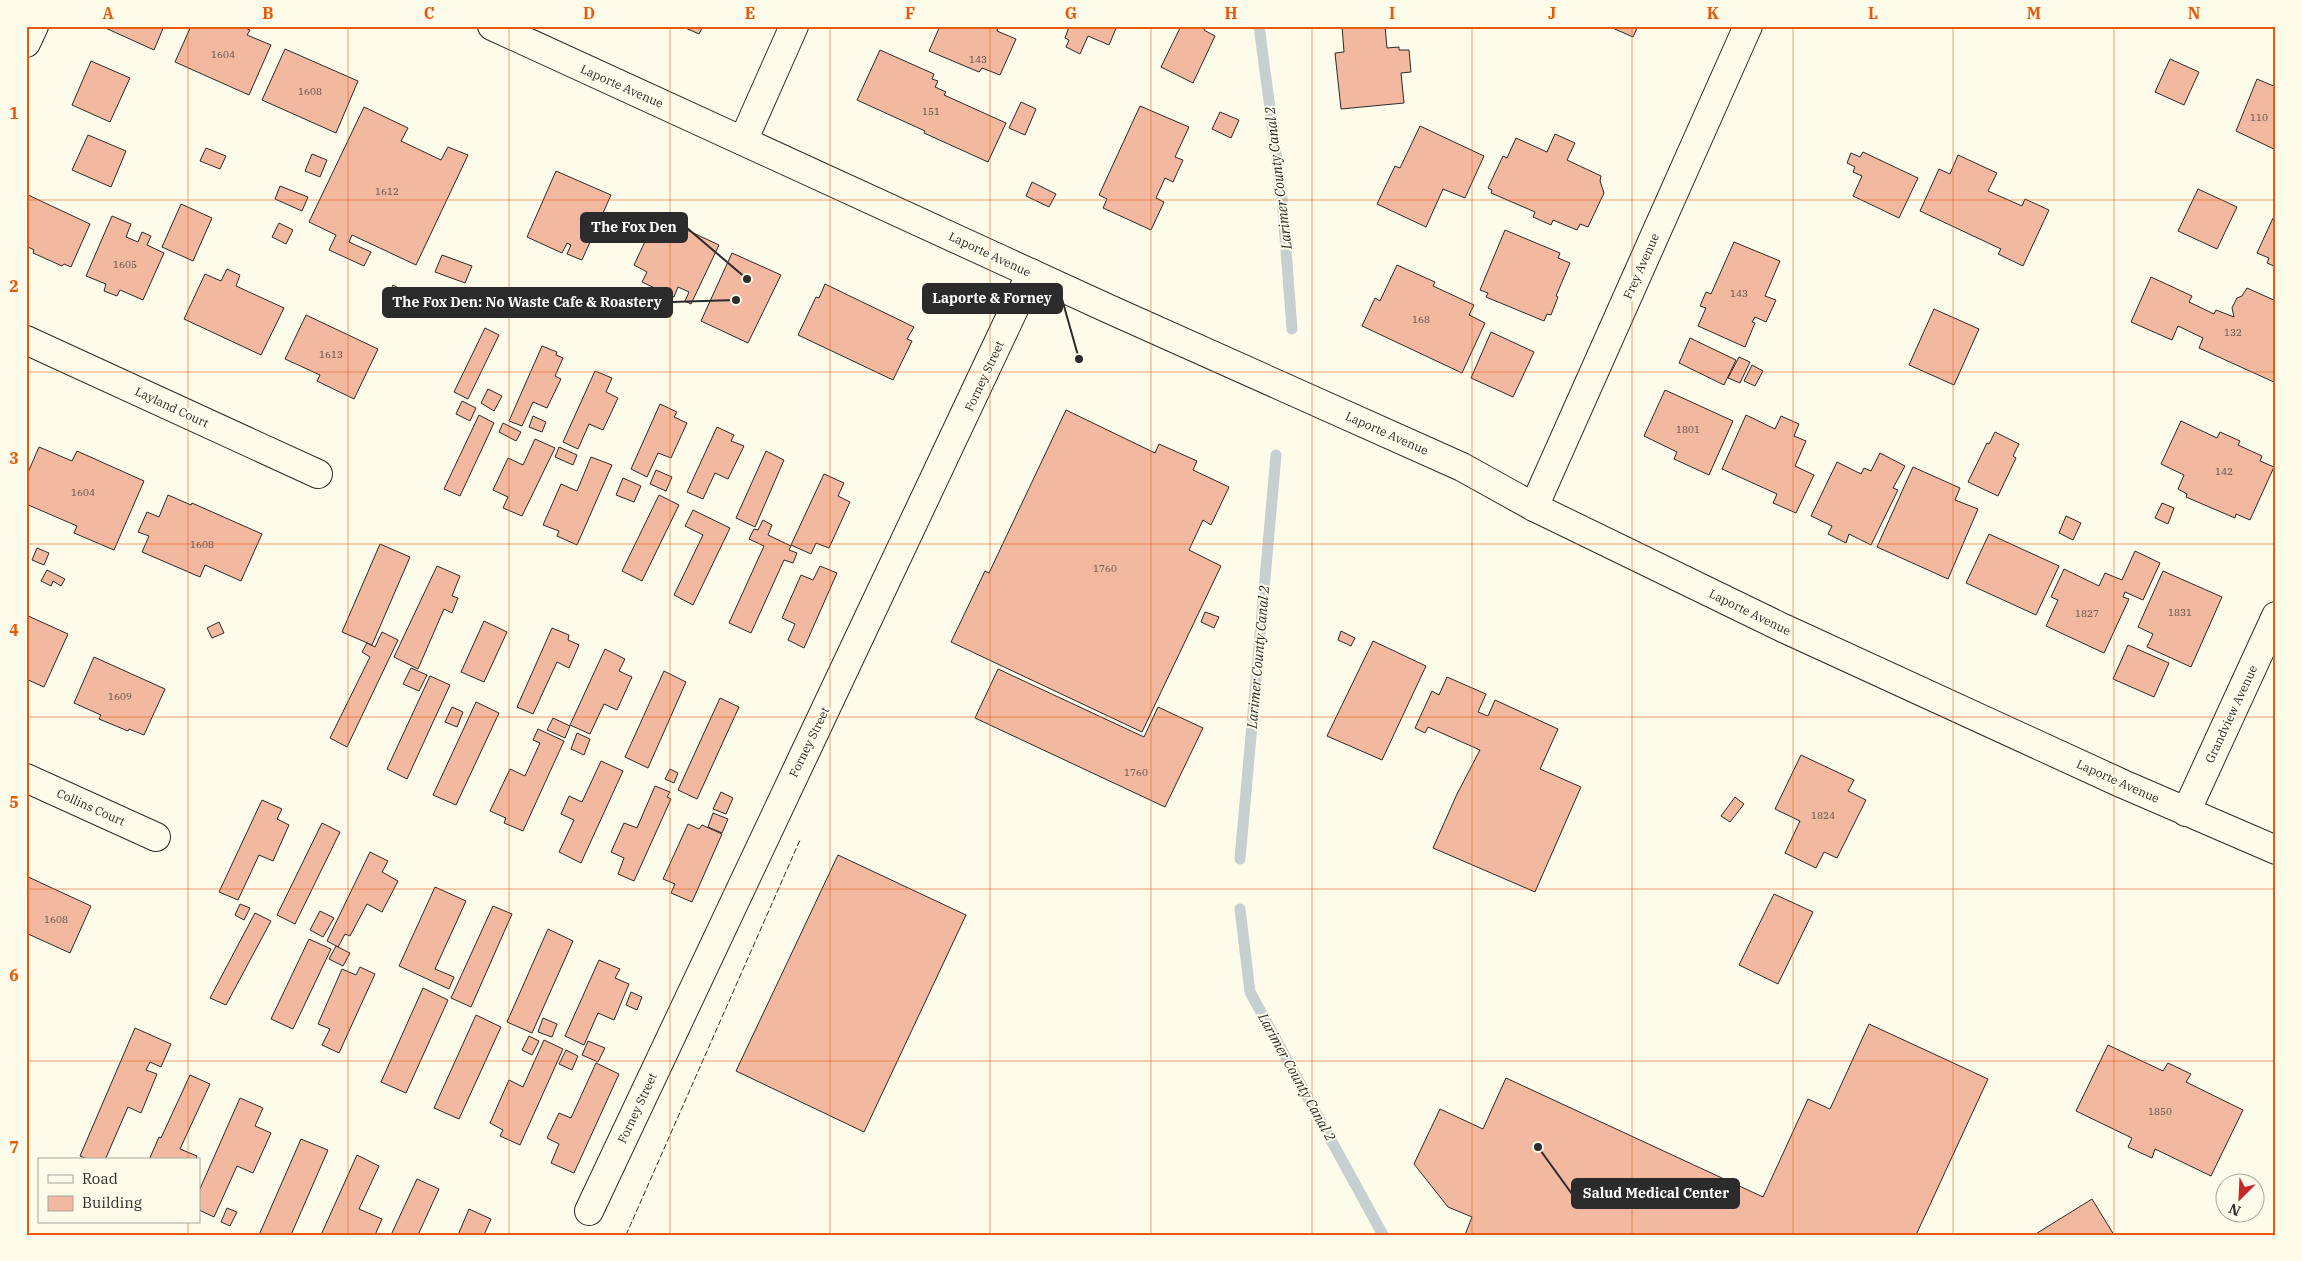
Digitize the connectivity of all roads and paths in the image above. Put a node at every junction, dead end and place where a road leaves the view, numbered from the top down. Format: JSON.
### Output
{"nodes":[{"id":1,"x":34,"y":26,"type":"edge"},
{"id":2,"x":492,"y":26,"type":"edge"},
{"id":3,"x":794,"y":26,"type":"edge"},
{"id":4,"x":1748,"y":26,"type":"edge"},
{"id":5,"x":26,"y":43,"type":"edge"},
{"id":6,"x":743,"y":140,"type":"junction"},
{"id":7,"x":1031,"y":273,"type":"junction"},
{"id":8,"x":26,"y":340,"type":"edge"},
{"id":9,"x":318,"y":474,"type":"dead end"},
{"id":10,"x":1534,"y":507,"type":"junction"},
{"id":11,"x":2276,"y":616,"type":"edge"},
{"id":12,"x":26,"y":778,"type":"edge"},
{"id":13,"x":2186,"y":812,"type":"junction"},
{"id":14,"x":156,"y":837,"type":"dead end"},
{"id":15,"x":2276,"y":850,"type":"edge"},
{"id":16,"x":589,"y":1211,"type":"dead end"}],
"edges":[{"from":1,"to":5,"type":"street"},
{"from":2,"to":6,"type":"street","name":"Laporte Avenue"},
{"from":3,"to":6,"type":"street"},
{"from":4,"to":10,"type":"street","name":"Frey Avenue"},
{"from":6,"to":7,"type":"street","name":"Laporte Avenue"},
{"from":7,"to":10,"type":"street","name":"Laporte Avenue"},
{"from":7,"to":16,"type":"street","name":"Forney Street"},
{"from":8,"to":9,"type":"street","name":"Layland Court"},
{"from":10,"to":13,"type":"street","name":"Laporte Avenue"},
{"from":11,"to":13,"type":"street","name":"Grandview Avenue"},
{"from":12,"to":14,"type":"street","name":"Collins Court"},
{"from":13,"to":15,"type":"street","name":"Laporte Avenue"}]}
